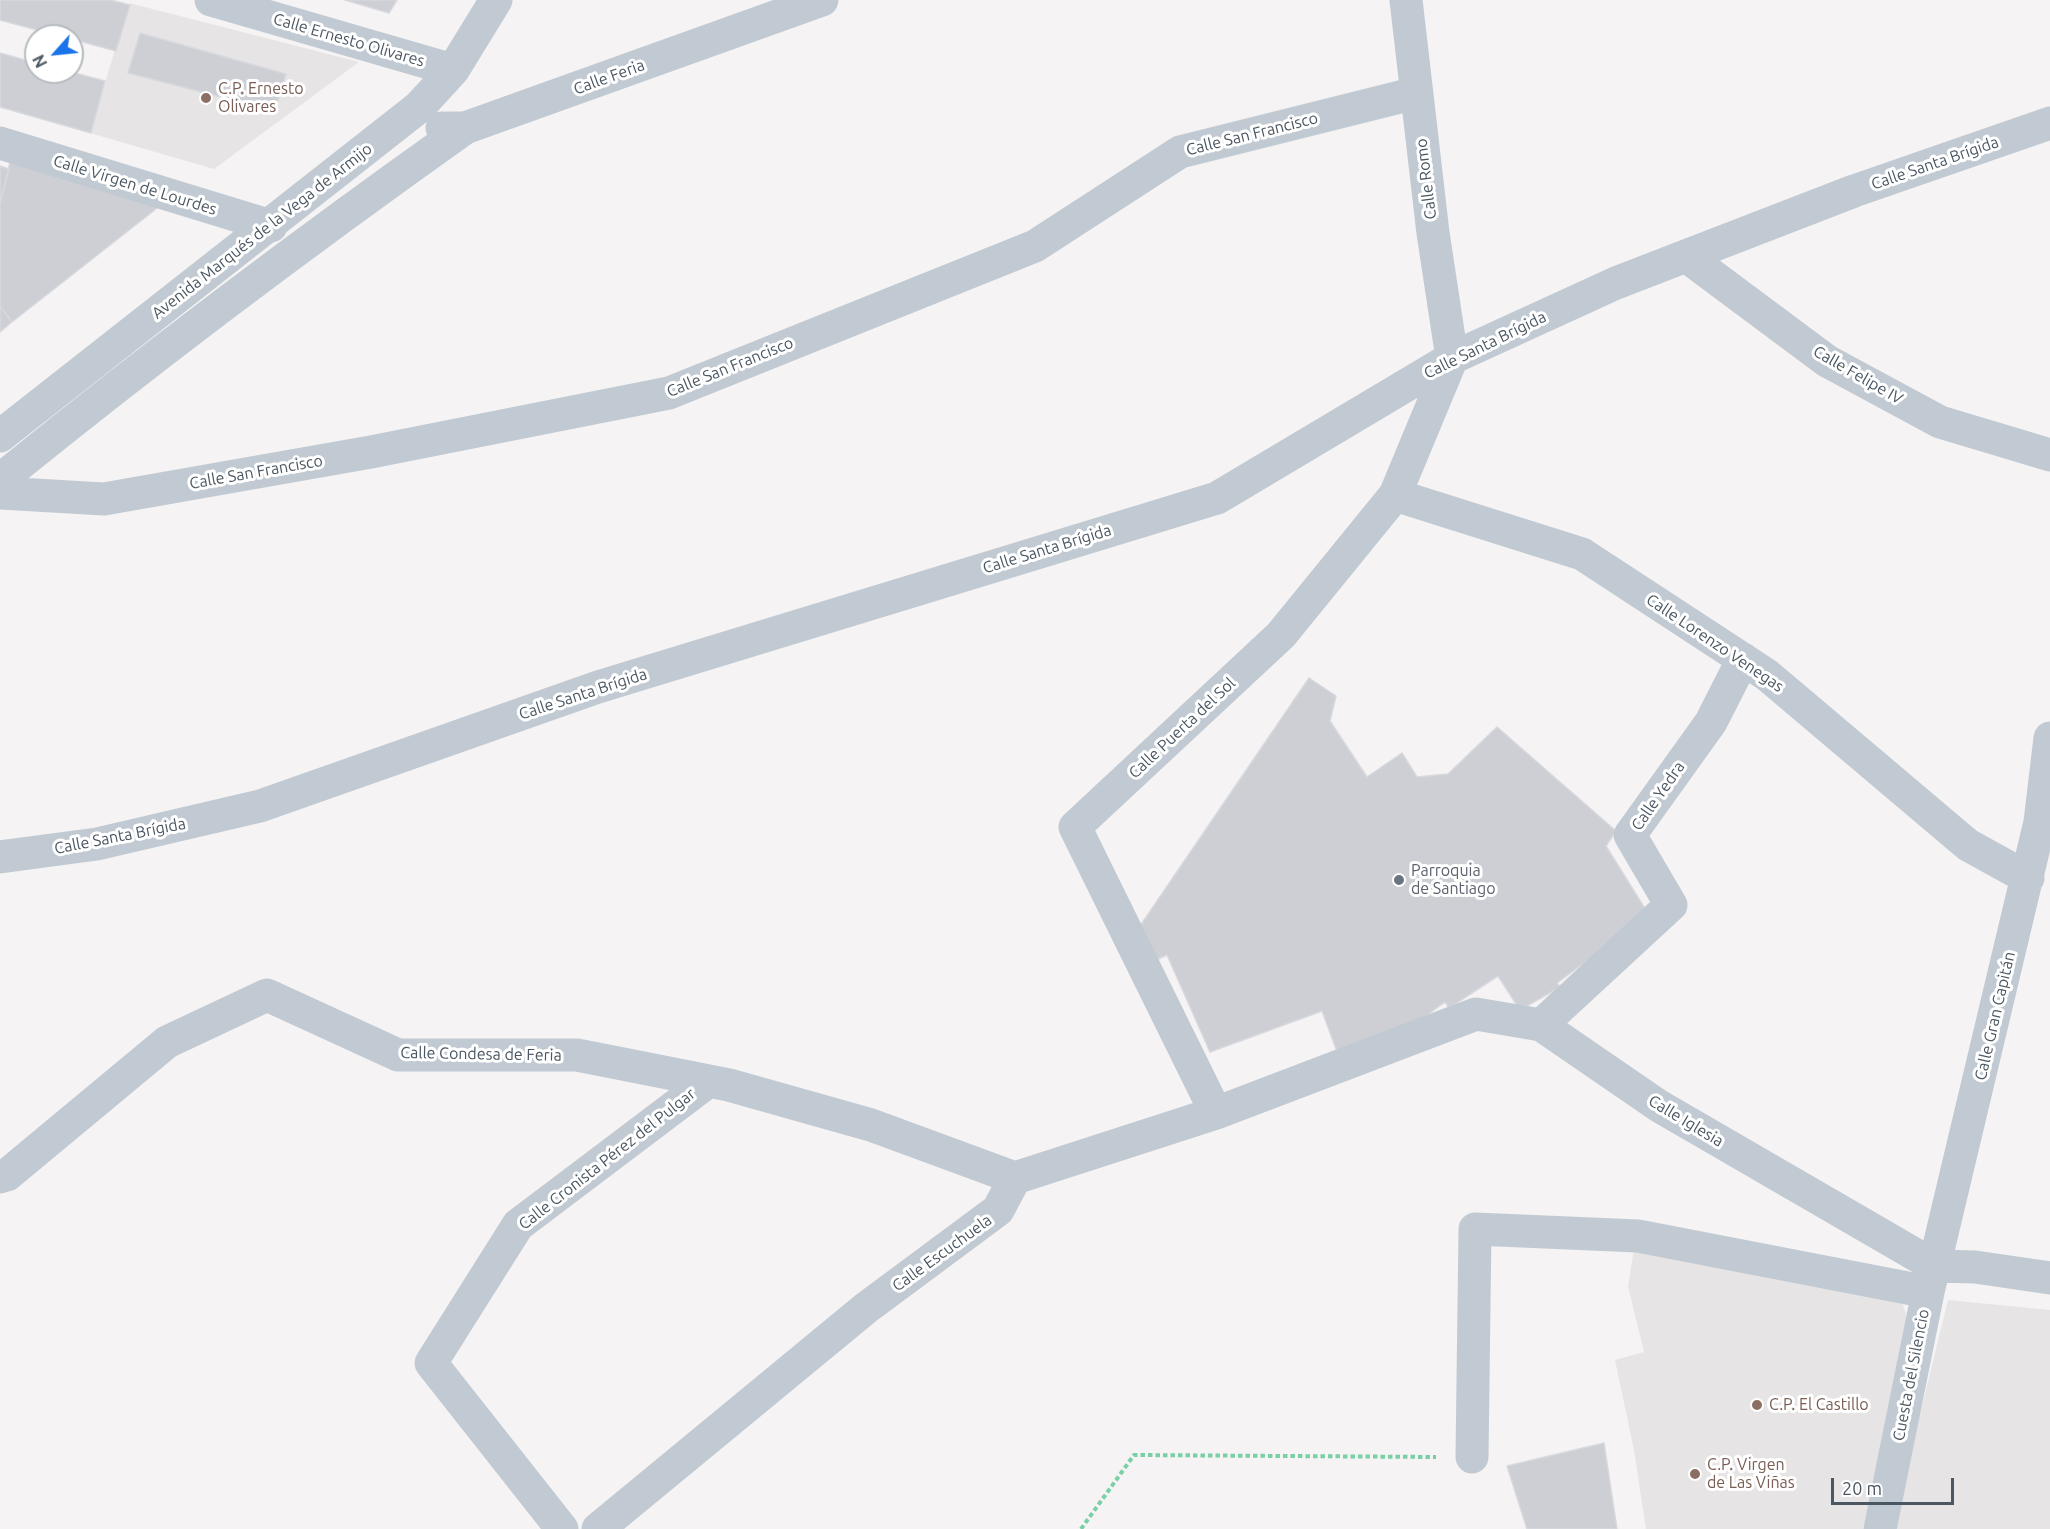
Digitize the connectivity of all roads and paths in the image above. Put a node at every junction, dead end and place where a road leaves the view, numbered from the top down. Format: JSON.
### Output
{"nodes":[{"id":1,"x":211,"y":0,"type":"edge"},
{"id":2,"x":496,"y":0,"type":"edge"},
{"id":3,"x":822,"y":0,"type":"edge"},
{"id":4,"x":1406,"y":0,"type":"edge"},
{"id":5,"x":453,"y":70,"type":"junction"},
{"id":6,"x":1416,"y":93,"type":"junction"},
{"id":7,"x":2050,"y":123,"type":"edge"},
{"id":8,"x":392,"y":128,"type":"junction"},
{"id":9,"x":465,"y":129,"type":"junction"},
{"id":10,"x":0,"y":143,"type":"edge"},
{"id":11,"x":271,"y":226,"type":"junction"},
{"id":12,"x":1686,"y":256,"type":"junction"},
{"id":13,"x":1452,"y":358,"type":"junction"},
{"id":14,"x":4,"y":429,"type":"edge"},
{"id":15,"x":2050,"y":455,"type":"edge"},
{"id":16,"x":0,"y":480,"type":"edge"},
{"id":17,"x":0,"y":494,"type":"edge"},
{"id":18,"x":1395,"y":495,"type":"junction"},
{"id":19,"x":1743,"y":659,"type":"junction"},
{"id":20,"x":2050,"y":738,"type":"edge"},
{"id":21,"x":2045,"y":825,"type":"edge"},
{"id":22,"x":0,"y":857,"type":"edge"},
{"id":23,"x":2028,"y":878,"type":"junction"},
{"id":24,"x":1541,"y":1025,"type":"junction"},
{"id":25,"x":706,"y":1083,"type":"junction"},
{"id":26,"x":1216,"y":1113,"type":"junction"},
{"id":27,"x":0,"y":1177,"type":"edge"},
{"id":28,"x":1015,"y":1178,"type":"junction"},
{"id":29,"x":2050,"y":1278,"type":"edge"},
{"id":30,"x":1932,"y":1279,"type":"junction"},
{"id":31,"x":1472,"y":1457,"type":"joint"},
{"id":32,"x":562,"y":1529,"type":"edge"},
{"id":33,"x":598,"y":1529,"type":"edge"},
{"id":34,"x":1081,"y":1529,"type":"edge"},
{"id":35,"x":1880,"y":1529,"type":"edge"}],
"edges":[{"from":1,"to":5,"type":"street","name":"Calle Ernesto Olivares"},
{"from":2,"to":5,"type":"street","name":"Avenida Marqués de la Vega de Armijo"},
{"from":3,"to":9,"type":"street","name":"Calle Feria"},
{"from":4,"to":6,"type":"street","name":"Calle Romo"},
{"from":5,"to":8,"type":"street","name":"Avenida Marqués de la Vega de Armijo"},
{"from":6,"to":13,"type":"street","name":"Calle Romo"},
{"from":6,"to":17,"type":"street","name":"Calle San Francisco"},
{"from":7,"to":12,"type":"street","name":"Calle Santa Brígida"},
{"from":8,"to":9,"type":"street","name":"Calle Feria"},
{"from":8,"to":11,"type":"street","name":"Avenida Marqués de la Vega de Armijo"},
{"from":9,"to":16,"type":"street"},
{"from":10,"to":11,"type":"street","name":"Calle Virgen de Lourdes"},
{"from":11,"to":14,"type":"street","name":"Avenida Marqués de la Vega de Armijo"},
{"from":12,"to":13,"type":"street","name":"Calle Santa Brígida"},
{"from":12,"to":15,"type":"street","name":"Calle Felipe IV"},
{"from":13,"to":18,"type":"street","name":"Calle Puerta del Sol"},
{"from":13,"to":22,"type":"street","name":"Calle Santa Brígida"},
{"from":18,"to":19,"type":"street","name":"Calle Lorenzo Venegas"},
{"from":18,"to":26,"type":"street","name":"Calle Puerta del Sol"},
{"from":19,"to":23,"type":"street","name":"Calle Lorenzo Venegas"},
{"from":19,"to":24,"type":"street","name":"Calle Yedra"},
{"from":20,"to":21,"type":"street","name":"Calle Gran Capitán"},
{"from":21,"to":23,"type":"street","name":"Calle Gran Capitán"},
{"from":23,"to":30,"type":"street","name":"Calle Gran Capitán"},
{"from":24,"to":26,"type":"street","name":"Calle Iglesia"},
{"from":24,"to":30,"type":"street","name":"Calle Iglesia"},
{"from":25,"to":27,"type":"street","name":"Calle Condesa de Feria"},
{"from":25,"to":28,"type":"street","name":"Calle Condesa de Feria"},
{"from":25,"to":32,"type":"street","name":"Calle Cronista Pérez del Pulgar"},
{"from":26,"to":28,"type":"street"},
{"from":28,"to":33,"type":"street","name":"Calle Escuchuela"},
{"from":29,"to":30,"type":"street"},
{"from":30,"to":31,"type":"street"},
{"from":30,"to":35,"type":"street","name":"Cuesta del Silencio"},
{"from":31,"to":34,"type":"path"}]}
